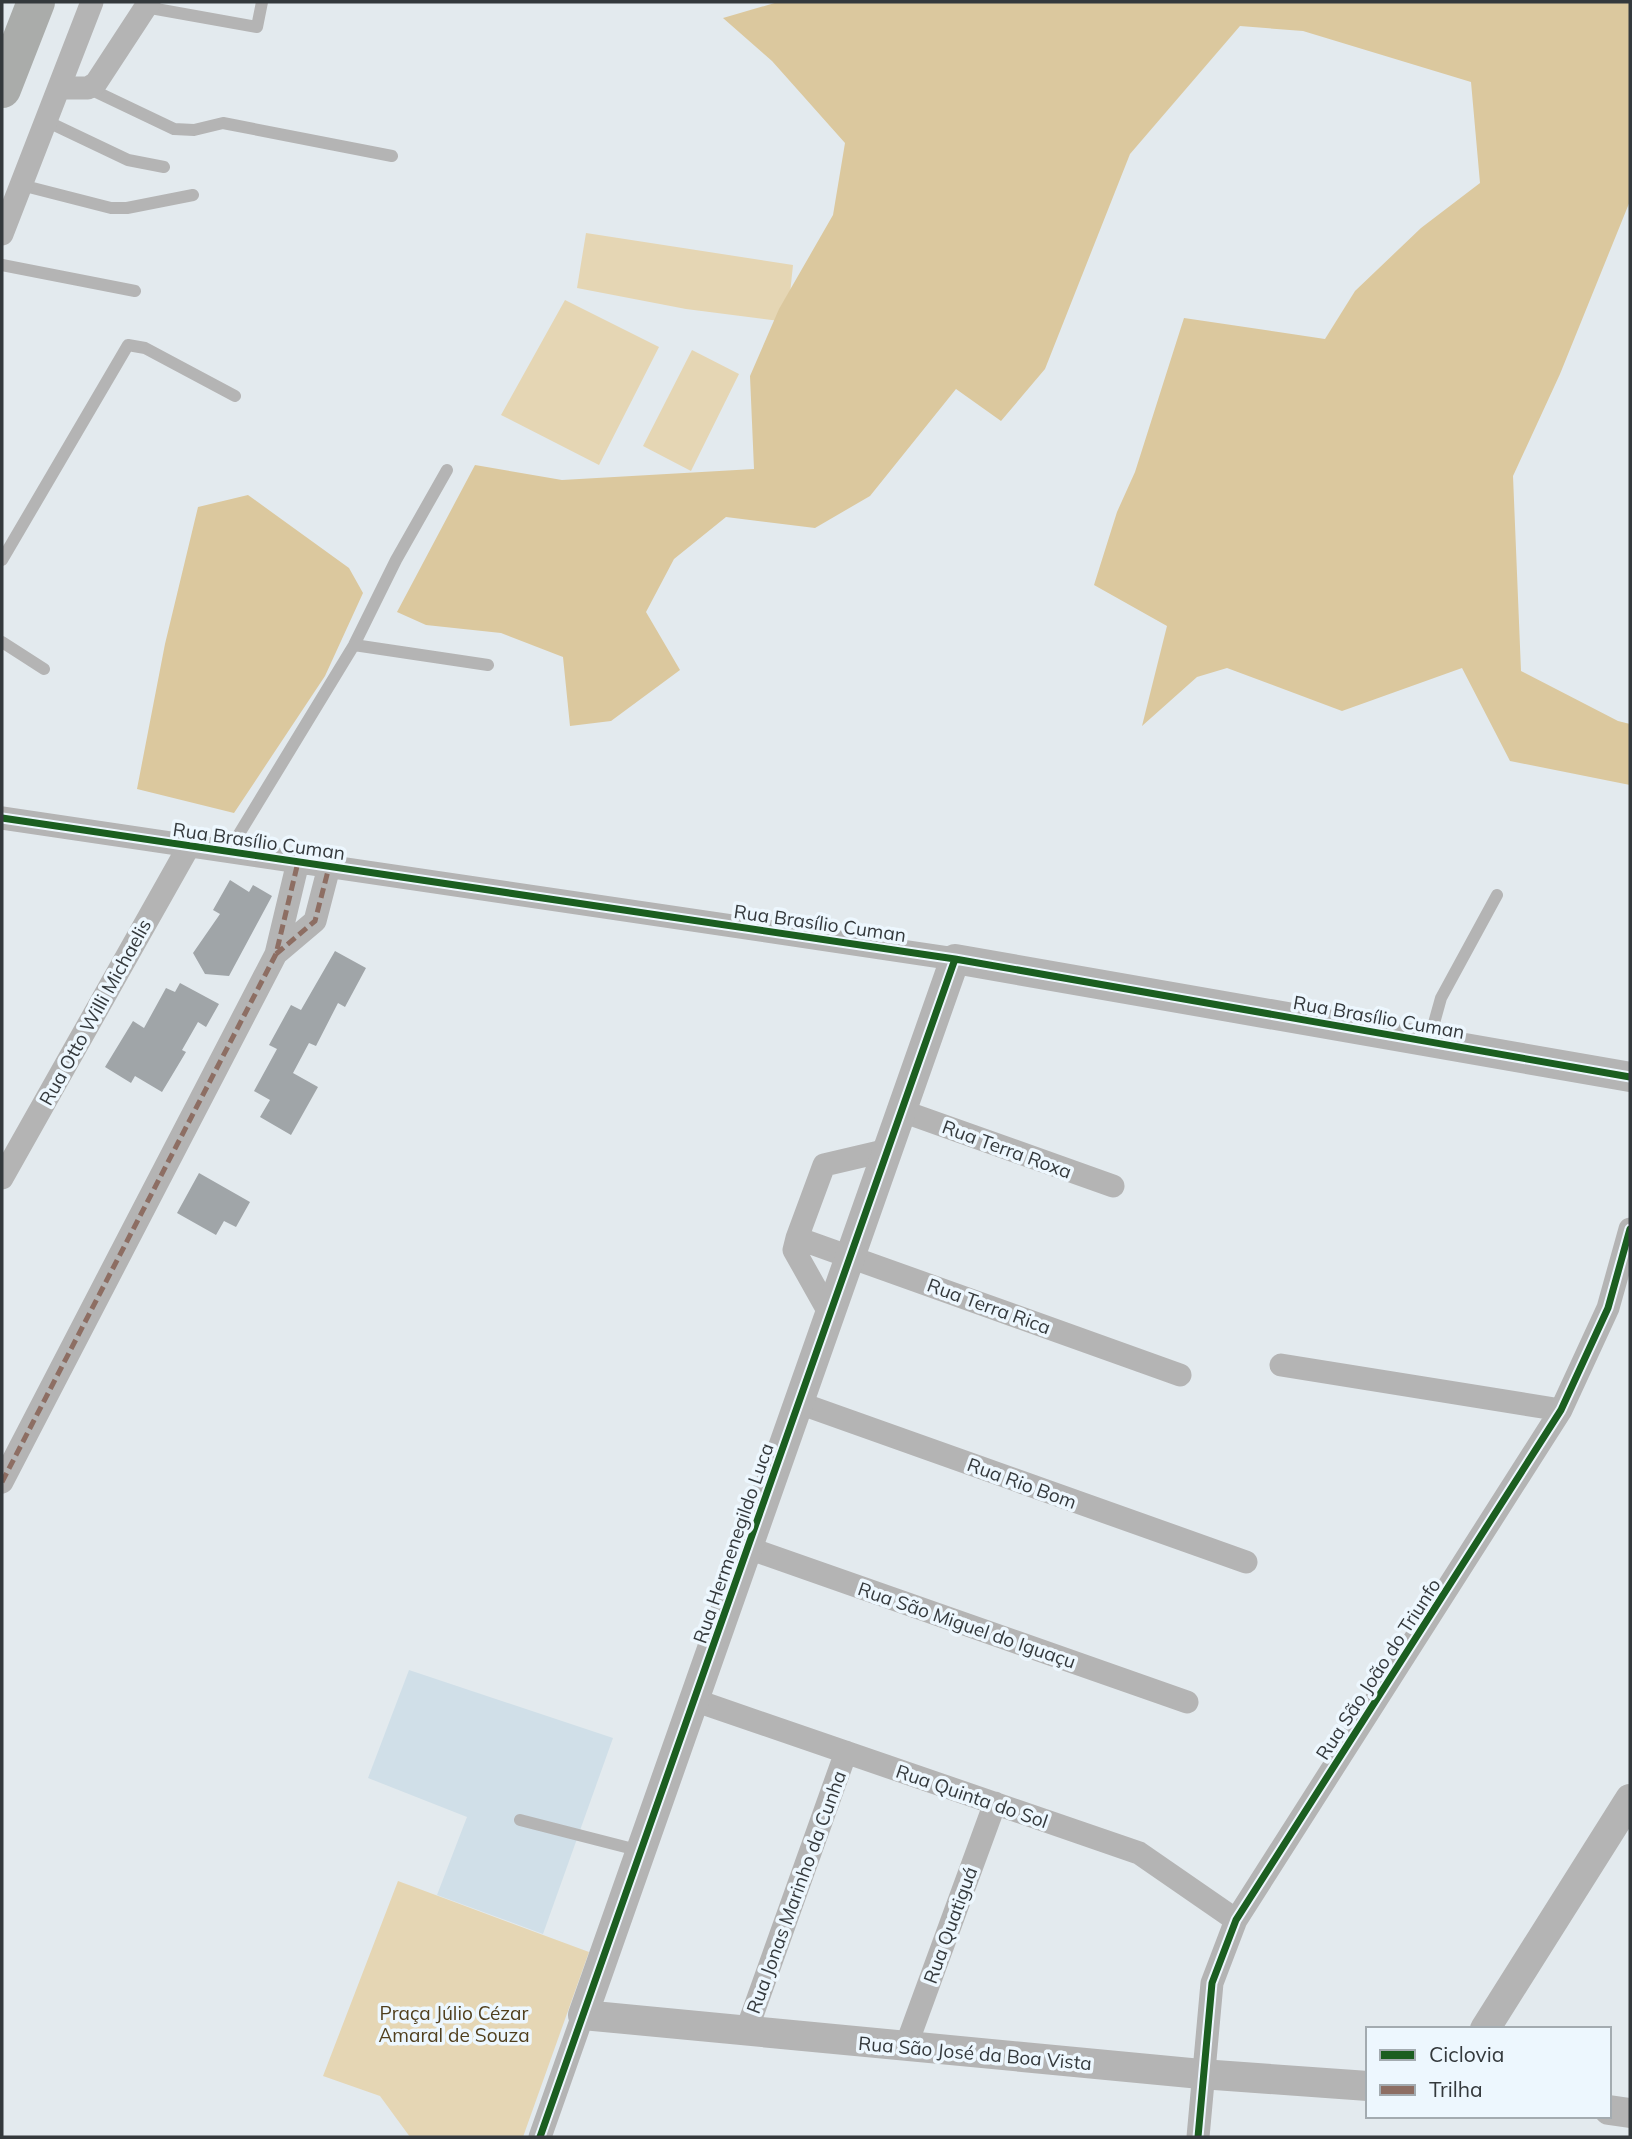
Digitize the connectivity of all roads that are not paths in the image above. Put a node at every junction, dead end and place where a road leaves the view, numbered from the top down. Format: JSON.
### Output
{"nodes":[{"id":1,"x":36,"y":2,"type":"edge"},
{"id":2,"x":92,"y":2,"type":"edge"},
{"id":3,"x":262,"y":2,"type":"edge"},
{"id":4,"x":147,"y":4,"type":"edge"},
{"id":5,"x":58,"y":88,"type":"junction"},
{"id":6,"x":88,"y":88,"type":"junction"},
{"id":7,"x":2,"y":89,"type":"edge"},
{"id":8,"x":46,"y":121,"type":"junction"},
{"id":9,"x":392,"y":156,"type":"dead end"},
{"id":10,"x":164,"y":167,"type":"dead end"},
{"id":11,"x":21,"y":186,"type":"junction"},
{"id":12,"x":193,"y":195,"type":"dead end"},
{"id":13,"x":2,"y":234,"type":"edge"},
{"id":14,"x":2,"y":265,"type":"edge"},
{"id":15,"x":135,"y":291,"type":"dead end"},
{"id":16,"x":235,"y":396,"type":"dead end"},
{"id":17,"x":447,"y":470,"type":"dead end"},
{"id":18,"x":2,"y":560,"type":"edge"},
{"id":19,"x":2,"y":642,"type":"edge"},
{"id":20,"x":354,"y":645,"type":"junction"},
{"id":21,"x":488,"y":665,"type":"dead end"},
{"id":22,"x":44,"y":669,"type":"dead end"},
{"id":23,"x":2,"y":818,"type":"edge"},
{"id":24,"x":188,"y":846,"type":"junction"},
{"id":25,"x":228,"y":852,"type":"junction"},
{"id":26,"x":298,"y":862,"type":"junction"},
{"id":27,"x":329,"y":867,"type":"junction"},
{"id":28,"x":1497,"y":895,"type":"dead end"},
{"id":29,"x":276,"y":954,"type":"junction"},
{"id":30,"x":955,"y":959,"type":"junction"},
{"id":31,"x":1429,"y":1041,"type":"junction"},
{"id":32,"x":1630,"y":1077,"type":"edge"},
{"id":33,"x":902,"y":1111,"type":"junction"},
{"id":34,"x":888,"y":1150,"type":"junction"},
{"id":35,"x":2,"y":1178,"type":"edge"},
{"id":36,"x":1113,"y":1186,"type":"dead end"},
{"id":37,"x":1630,"y":1229,"type":"edge"},
{"id":38,"x":797,"y":1238,"type":"junction"},
{"id":39,"x":850,"y":1257,"type":"junction"},
{"id":40,"x":830,"y":1314,"type":"junction"},
{"id":41,"x":1281,"y":1365,"type":"dead end"},
{"id":42,"x":1180,"y":1375,"type":"dead end"},
{"id":43,"x":799,"y":1403,"type":"junction"},
{"id":44,"x":1562,"y":1410,"type":"junction"},
{"id":45,"x":2,"y":1482,"type":"edge"},
{"id":46,"x":748,"y":1548,"type":"junction"},
{"id":47,"x":1246,"y":1562,"type":"dead end"},
{"id":48,"x":694,"y":1700,"type":"junction"},
{"id":49,"x":1187,"y":1702,"type":"dead end"},
{"id":50,"x":846,"y":1752,"type":"junction"},
{"id":51,"x":1630,"y":1799,"type":"edge"},
{"id":52,"x":995,"y":1804,"type":"junction"},
{"id":53,"x":520,"y":1820,"type":"dead end"},
{"id":54,"x":641,"y":1851,"type":"junction"},
{"id":55,"x":1236,"y":1920,"type":"junction"},
{"id":56,"x":583,"y":2015,"type":"junction"},
{"id":57,"x":1486,"y":2027,"type":"edge"},
{"id":58,"x":746,"y":2032,"type":"junction"},
{"id":59,"x":906,"y":2046,"type":"junction"},
{"id":60,"x":1201,"y":2074,"type":"junction"},
{"id":61,"x":1366,"y":2086,"type":"edge"},
{"id":62,"x":1611,"y":2110,"type":"edge"},
{"id":63,"x":1630,"y":2113,"type":"edge"},
{"id":64,"x":540,"y":2137,"type":"edge"},
{"id":65,"x":1198,"y":2137,"type":"edge"}],
"edges":[{"from":1,"to":7,"type":"highway"},
{"from":2,"to":5,"type":"street"},
{"from":3,"to":4,"type":"lane"},
{"from":4,"to":6,"type":"street"},
{"from":5,"to":6,"type":"street"},
{"from":5,"to":8,"type":"street"},
{"from":6,"to":9,"type":"lane"},
{"from":8,"to":10,"type":"lane"},
{"from":8,"to":11,"type":"street"},
{"from":11,"to":12,"type":"lane"},
{"from":11,"to":13,"type":"street"},
{"from":14,"to":15,"type":"lane"},
{"from":16,"to":18,"type":"lane"},
{"from":17,"to":20,"type":"lane"},
{"from":19,"to":22,"type":"lane"},
{"from":20,"to":21,"type":"lane"},
{"from":20,"to":25,"type":"lane"},
{"from":23,"to":24,"type":"street","name":"Rua Brasílio Cuman"},
{"from":24,"to":25,"type":"street","name":"Rua Brasílio Cuman"},
{"from":24,"to":35,"type":"street","name":"Rua Otto Willi Michaelis"},
{"from":25,"to":26,"type":"street","name":"Rua Brasílio Cuman"},
{"from":26,"to":27,"type":"street","name":"Rua Brasílio Cuman"},
{"from":26,"to":29,"type":"street"},
{"from":27,"to":29,"type":"street"},
{"from":27,"to":30,"type":"street","name":"Rua Brasílio Cuman"},
{"from":28,"to":31,"type":"lane"},
{"from":29,"to":45,"type":"street"},
{"from":30,"to":31,"type":"street","name":"Rua Brasílio Cuman"},
{"from":30,"to":33,"type":"street","name":"Rua Hermenegildo Luca"},
{"from":31,"to":32,"type":"street","name":"Rua Brasílio Cuman"},
{"from":33,"to":34,"type":"street","name":"Rua Hermenegildo Luca"},
{"from":33,"to":36,"type":"street","name":"Rua Terra Roxa"},
{"from":34,"to":38,"type":"street"},
{"from":34,"to":39,"type":"street","name":"Rua Hermenegildo Luca"},
{"from":37,"to":44,"type":"street","name":"Rua São João do Triunfo"},
{"from":38,"to":39,"type":"street","name":"Rua Terra Rica"},
{"from":38,"to":40,"type":"street"},
{"from":39,"to":40,"type":"street","name":"Rua Hermenegildo Luca"},
{"from":39,"to":42,"type":"street","name":"Rua Terra Rica"},
{"from":40,"to":43,"type":"street","name":"Rua Hermenegildo Luca"},
{"from":41,"to":44,"type":"street"},
{"from":43,"to":46,"type":"street","name":"Rua Hermenegildo Luca"},
{"from":43,"to":47,"type":"street","name":"Rua Rio Bom"},
{"from":44,"to":55,"type":"street","name":"Rua São João do Triunfo"},
{"from":46,"to":48,"type":"street","name":"Rua Hermenegildo Luca"},
{"from":46,"to":49,"type":"street","name":"Rua São Miguel do Iguaçu"},
{"from":48,"to":50,"type":"street","name":"Rua Quinta do Sol"},
{"from":48,"to":54,"type":"street","name":"Rua Hermenegildo Luca"},
{"from":50,"to":52,"type":"street","name":"Rua Quinta do Sol"},
{"from":50,"to":58,"type":"street","name":"Rua Jonas Marinho da Cunha"},
{"from":51,"to":57,"type":"street"},
{"from":52,"to":55,"type":"street","name":"Rua Quinta do Sol"},
{"from":52,"to":59,"type":"street","name":"Rua Quatiguá"},
{"from":53,"to":54,"type":"lane"},
{"from":54,"to":56,"type":"street","name":"Rua Hermenegildo Luca"},
{"from":55,"to":60,"type":"street","name":"Rua São João do Triunfo"},
{"from":56,"to":58,"type":"street","name":"Rua São José da Boa Vista"},
{"from":56,"to":64,"type":"street","name":"Rua Hermenegildo Luca"},
{"from":58,"to":59,"type":"street","name":"Rua São José da Boa Vista"},
{"from":59,"to":60,"type":"street","name":"Rua São José da Boa Vista"},
{"from":60,"to":61,"type":"street","name":"Rua São José da Boa Vista"},
{"from":60,"to":65,"type":"street","name":"Rua São João do Triunfo"},
{"from":62,"to":63,"type":"street"}]}
